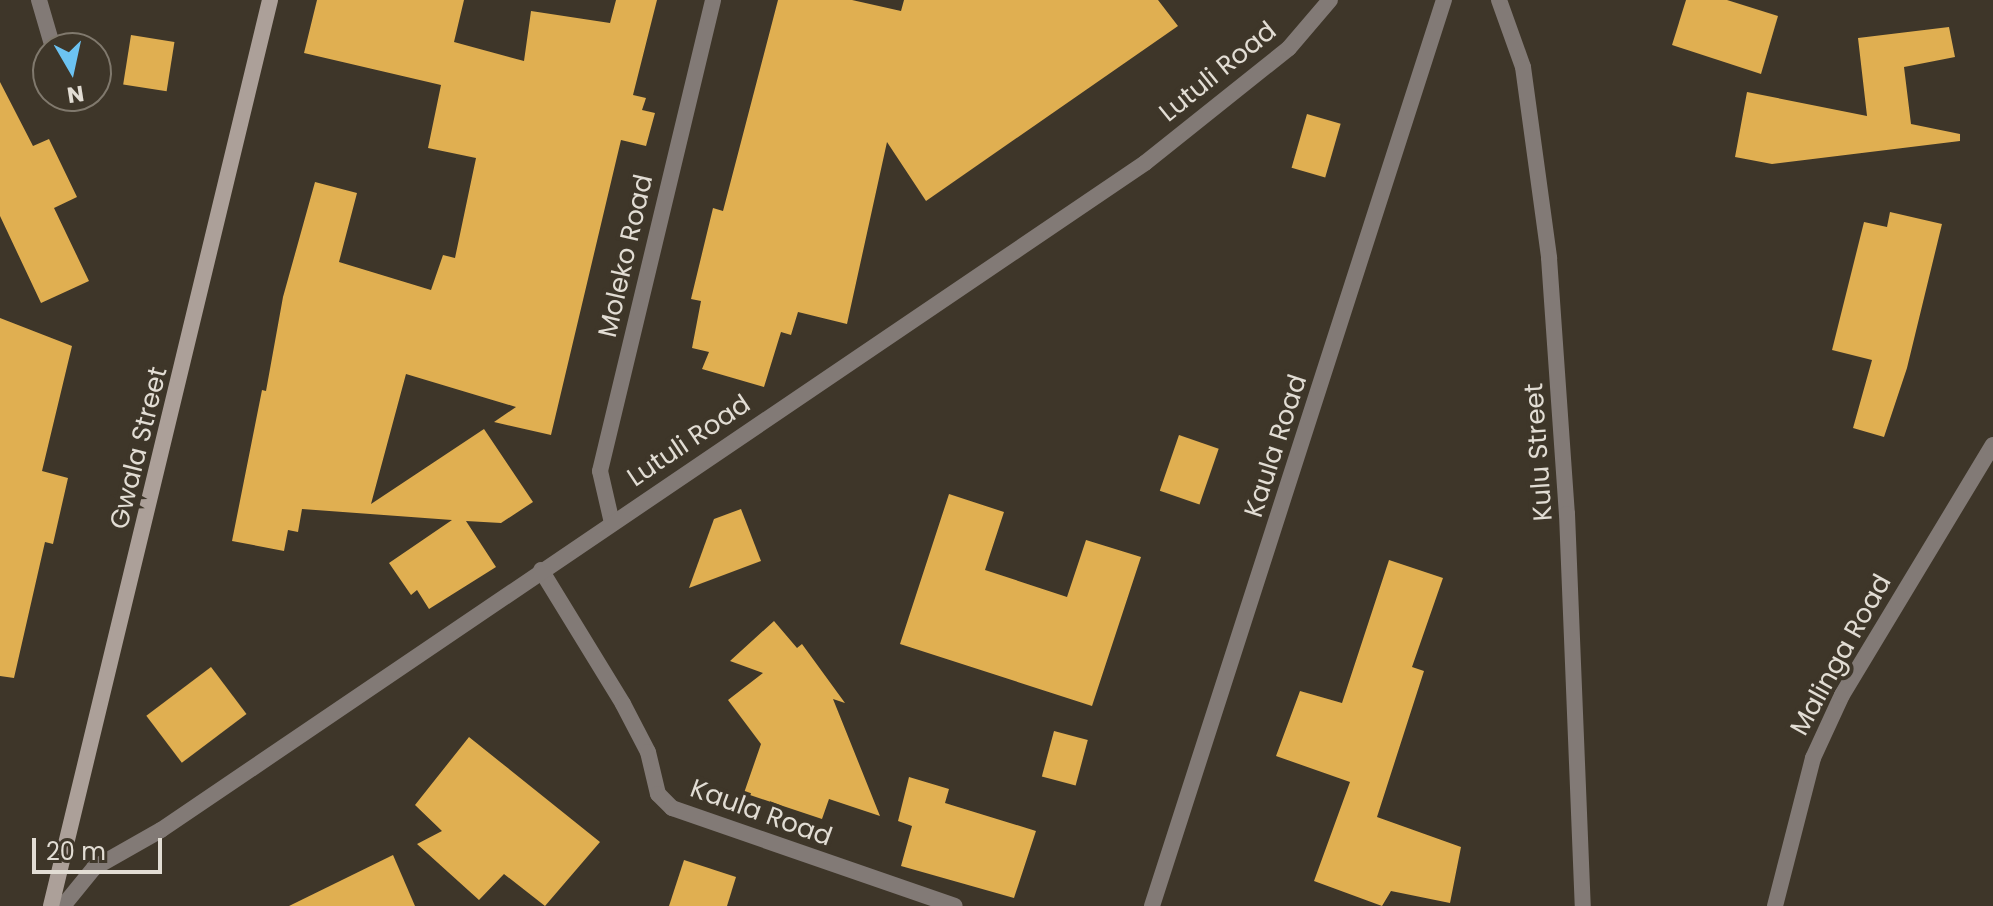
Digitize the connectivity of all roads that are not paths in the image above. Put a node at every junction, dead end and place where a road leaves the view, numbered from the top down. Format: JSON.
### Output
{"nodes":[{"id":1,"x":39,"y":0,"type":"edge"},
{"id":2,"x":270,"y":0,"type":"edge"},
{"id":3,"x":713,"y":0,"type":"edge"},
{"id":4,"x":1330,"y":0,"type":"edge"},
{"id":5,"x":1444,"y":0,"type":"edge"},
{"id":6,"x":1499,"y":0,"type":"edge"},
{"id":7,"x":48,"y":32,"type":"edge"},
{"id":8,"x":1993,"y":445,"type":"edge"},
{"id":9,"x":612,"y":523,"type":"junction"},
{"id":10,"x":541,"y":570,"type":"junction"},
{"id":11,"x":51,"y":906,"type":"edge"},
{"id":12,"x":63,"y":906,"type":"edge"},
{"id":13,"x":955,"y":906,"type":"edge"},
{"id":14,"x":1152,"y":906,"type":"edge"},
{"id":15,"x":1583,"y":906,"type":"edge"},
{"id":16,"x":1775,"y":906,"type":"edge"}],
"edges":[{"from":1,"to":7,"type":"street"},
{"from":2,"to":11,"type":"street","name":"Gwala Street"},
{"from":3,"to":9,"type":"street","name":"Moleko Road"},
{"from":4,"to":9,"type":"street","name":"Lutuli Road"},
{"from":5,"to":14,"type":"street","name":"Kaula Road"},
{"from":6,"to":15,"type":"street","name":"Kulu Street"},
{"from":8,"to":16,"type":"street","name":"Malinga Road"},
{"from":9,"to":10,"type":"street","name":"Lutuli Road"},
{"from":10,"to":12,"type":"street","name":"Lutuli Road"},
{"from":10,"to":13,"type":"street","name":"Kaula Road"}]}
